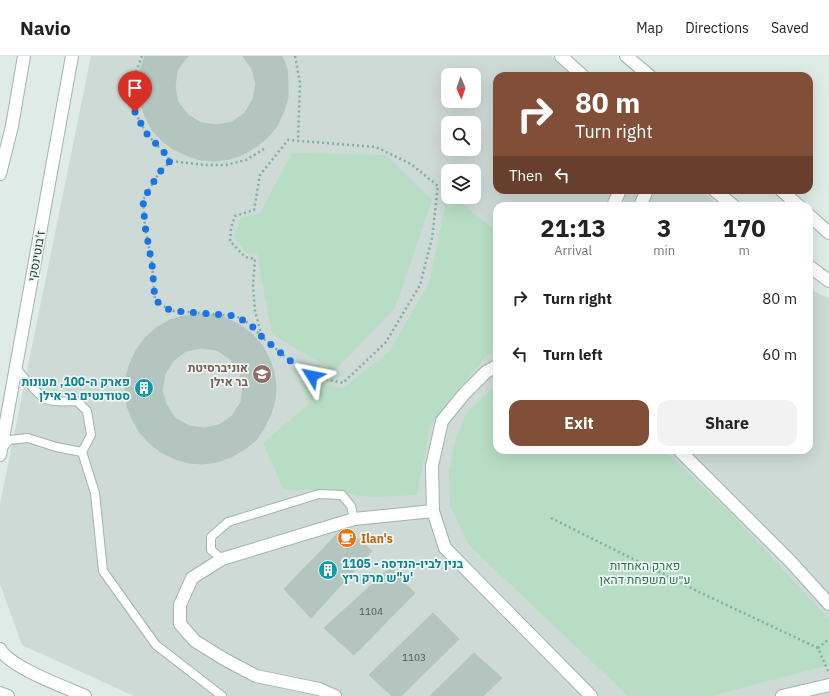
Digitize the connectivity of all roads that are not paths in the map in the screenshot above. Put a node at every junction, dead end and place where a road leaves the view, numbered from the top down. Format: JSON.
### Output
{"nodes":[{"id":1,"x":24,"y":56,"type":"edge"},
{"id":2,"x":72,"y":56,"type":"edge"},
{"id":3,"x":561,"y":56,"type":"edge"},
{"id":4,"x":626,"y":56,"type":"edge"},
{"id":5,"x":579,"y":72,"type":"edge"},
{"id":6,"x":645,"y":72,"type":"edge"},
{"id":7,"x":0,"y":174,"type":"edge"},
{"id":8,"x":719,"y":194,"type":"edge"},
{"id":9,"x":786,"y":194,"type":"edge"},
{"id":10,"x":729,"y":202,"type":"edge"},
{"id":11,"x":794,"y":202,"type":"edge"},
{"id":12,"x":813,"y":219,"type":"edge"},
{"id":13,"x":829,"y":233,"type":"edge"},
{"id":14,"x":813,"y":269,"type":"edge"},
{"id":15,"x":829,"y":281,"type":"edge"},
{"id":16,"x":16,"y":368,"type":"junction"},
{"id":17,"x":493,"y":368,"type":"edge"},
{"id":18,"x":82,"y":452,"type":"junction"},
{"id":19,"x":1,"y":453,"type":"edge"},
{"id":20,"x":683,"y":454,"type":"edge"},
{"id":21,"x":433,"y":511,"type":"junction"},
{"id":22,"x":354,"y":519,"type":"junction"},
{"id":23,"x":222,"y":559,"type":"junction"},
{"id":24,"x":829,"y":604,"type":"edge"},
{"id":25,"x":0,"y":649,"type":"edge"},
{"id":26,"x":829,"y":685,"type":"edge"},
{"id":27,"x":0,"y":693,"type":"edge"},
{"id":28,"x":8,"y":696,"type":"edge"},
{"id":29,"x":85,"y":696,"type":"edge"},
{"id":30,"x":222,"y":696,"type":"edge"},
{"id":31,"x":336,"y":696,"type":"edge"},
{"id":32,"x":591,"y":696,"type":"edge"},
{"id":33,"x":782,"y":696,"type":"edge"}],
"edges":[{"from":1,"to":7,"type":"street"},
{"from":2,"to":16,"type":"street","name":"ז'בוטינסקי"},
{"from":3,"to":5,"type":"street"},
{"from":4,"to":6,"type":"street"},
{"from":8,"to":10,"type":"street"},
{"from":9,"to":11,"type":"street"},
{"from":12,"to":13,"type":"street"},
{"from":14,"to":15,"type":"street"},
{"from":16,"to":18,"type":"lane"},
{"from":16,"to":19,"type":"street","name":"ז'בוטינסקי"},
{"from":17,"to":21,"type":"street"},
{"from":18,"to":19,"type":"lane"},
{"from":18,"to":30,"type":"lane"},
{"from":20,"to":24,"type":"street"},
{"from":21,"to":22,"type":"street"},
{"from":21,"to":32,"type":"street"},
{"from":22,"to":23,"type":"street"},
{"from":22,"to":23,"type":"lane"},
{"from":23,"to":31,"type":"street"},
{"from":25,"to":29,"type":"street"},
{"from":26,"to":33,"type":"street"},
{"from":27,"to":28,"type":"street"}]}
